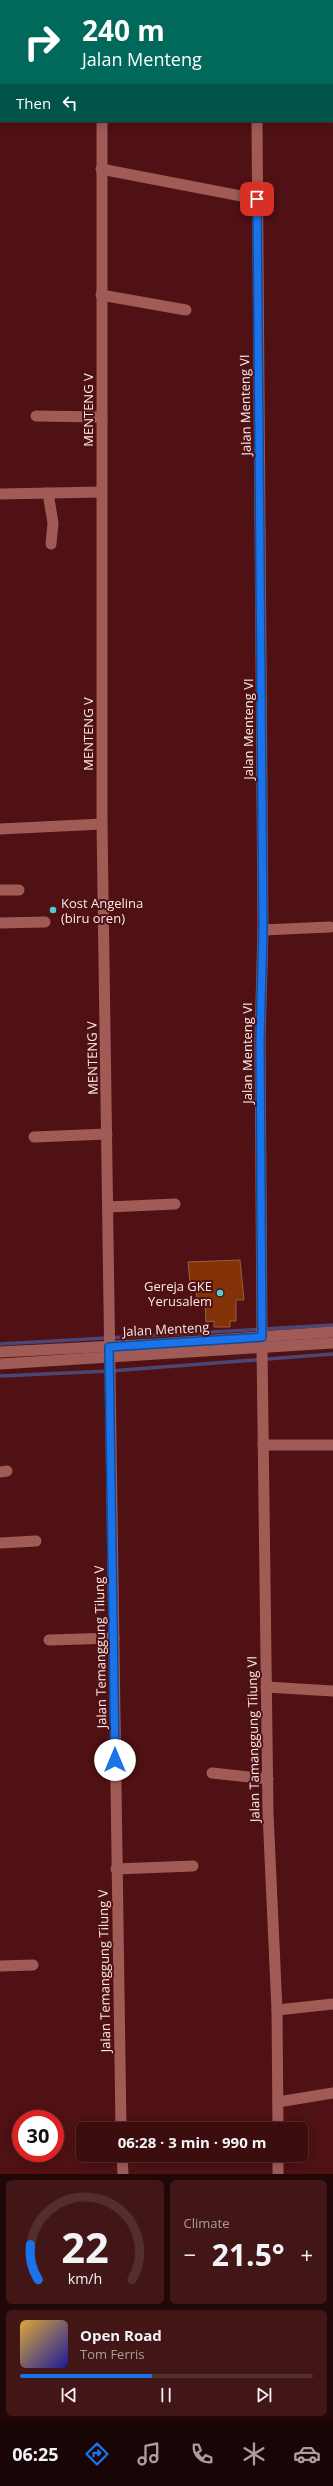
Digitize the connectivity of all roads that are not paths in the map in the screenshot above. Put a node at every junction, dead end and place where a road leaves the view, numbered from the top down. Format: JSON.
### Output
{"nodes":[{"id":1,"x":102,"y":122,"type":"edge"},
{"id":2,"x":257,"y":122,"type":"edge"},
{"id":3,"x":101,"y":169,"type":"junction"},
{"id":4,"x":257,"y":199,"type":"junction"},
{"id":5,"x":101,"y":294,"type":"junction"},
{"id":6,"x":186,"y":310,"type":"dead end"},
{"id":7,"x":36,"y":416,"type":"dead end"},
{"id":8,"x":102,"y":417,"type":"junction"},
{"id":9,"x":101,"y":492,"type":"junction"},
{"id":10,"x":48,"y":493,"type":"junction"},
{"id":11,"x":0,"y":494,"type":"edge"},
{"id":12,"x":51,"y":544,"type":"dead end"},
{"id":13,"x":102,"y":824,"type":"junction"},
{"id":14,"x":0,"y":829,"type":"edge"},
{"id":15,"x":0,"y":890,"type":"edge"},
{"id":16,"x":18,"y":890,"type":"dead end"},
{"id":17,"x":45,"y":922,"type":"dead end"},
{"id":18,"x":0,"y":923,"type":"edge"},
{"id":19,"x":330,"y":927,"type":"dead end"},
{"id":20,"x":263,"y":930,"type":"junction"},
{"id":21,"x":107,"y":1134,"type":"junction"},
{"id":22,"x":34,"y":1137,"type":"dead end"},
{"id":23,"x":175,"y":1204,"type":"dead end"},
{"id":24,"x":108,"y":1207,"type":"junction"},
{"id":25,"x":333,"y":1332,"type":"edge"},
{"id":26,"x":262,"y":1342,"type":"junction"},
{"id":27,"x":333,"y":1343,"type":"edge"},
{"id":28,"x":0,"y":1352,"type":"edge"},
{"id":29,"x":109,"y":1352,"type":"junction"},
{"id":30,"x":0,"y":1364,"type":"edge"},
{"id":31,"x":263,"y":1445,"type":"junction"},
{"id":32,"x":333,"y":1445,"type":"edge"},
{"id":33,"x":36,"y":1541,"type":"dead end"},
{"id":34,"x":0,"y":1543,"type":"edge"},
{"id":35,"x":114,"y":1638,"type":"junction"},
{"id":36,"x":49,"y":1640,"type":"dead end"},
{"id":37,"x":266,"y":1687,"type":"junction"},
{"id":38,"x":333,"y":1691,"type":"edge"},
{"id":39,"x":212,"y":1773,"type":"dead end"},
{"id":40,"x":268,"y":1779,"type":"junction"},
{"id":41,"x":193,"y":1866,"type":"dead end"},
{"id":42,"x":116,"y":1869,"type":"junction"},
{"id":43,"x":33,"y":1965,"type":"dead end"},
{"id":44,"x":0,"y":1966,"type":"edge"},
{"id":45,"x":333,"y":2004,"type":"edge"},
{"id":46,"x":277,"y":2010,"type":"junction"},
{"id":47,"x":333,"y":2093,"type":"edge"},
{"id":48,"x":278,"y":2102,"type":"junction"},
{"id":49,"x":121,"y":2122,"type":"edge"},
{"id":50,"x":278,"y":2122,"type":"edge"},
{"id":51,"x":122,"y":2162,"type":"edge"},
{"id":52,"x":278,"y":2162,"type":"edge"},
{"id":53,"x":122,"y":2174,"type":"edge"},
{"id":54,"x":278,"y":2174,"type":"edge"}],
"edges":[{"from":1,"to":3,"type":"street","name":"MENTENG V"},
{"from":2,"to":4,"type":"street","name":"Jalan Menteng VI"},
{"from":3,"to":4,"type":"street"},
{"from":3,"to":5,"type":"street","name":"MENTENG V"},
{"from":4,"to":20,"type":"street","name":"Jalan Menteng VI"},
{"from":5,"to":6,"type":"street"},
{"from":5,"to":8,"type":"street","name":"MENTENG V"},
{"from":7,"to":8,"type":"street"},
{"from":8,"to":9,"type":"street","name":"MENTENG V"},
{"from":9,"to":10,"type":"street"},
{"from":9,"to":13,"type":"street","name":"MENTENG V"},
{"from":10,"to":11,"type":"street"},
{"from":10,"to":12,"type":"street"},
{"from":13,"to":14,"type":"street"},
{"from":13,"to":21,"type":"street","name":"MENTENG V"},
{"from":15,"to":16,"type":"street"},
{"from":17,"to":18,"type":"street"},
{"from":19,"to":20,"type":"street"},
{"from":20,"to":26,"type":"street","name":"Jalan Menteng VI"},
{"from":21,"to":22,"type":"street"},
{"from":21,"to":24,"type":"street","name":"MENTENG V"},
{"from":23,"to":24,"type":"street"},
{"from":24,"to":29,"type":"street","name":"MENTENG V"},
{"from":25,"to":26,"type":"street"},
{"from":26,"to":27,"type":"street"},
{"from":26,"to":29,"type":"street"},
{"from":26,"to":31,"type":"street","name":"Jalan Tamanggung Tilung VI"},
{"from":28,"to":29,"type":"street","name":"Jalan Menteng"},
{"from":29,"to":30,"type":"street"},
{"from":29,"to":35,"type":"street","name":"Jalan Temanggung Tilung V"},
{"from":31,"to":32,"type":"street"},
{"from":31,"to":37,"type":"street","name":"Jalan Tamanggung Tilung VI"},
{"from":33,"to":34,"type":"street"},
{"from":35,"to":36,"type":"street"},
{"from":35,"to":42,"type":"street","name":"Jalan Temanggung Tilung V"},
{"from":37,"to":38,"type":"street"},
{"from":37,"to":40,"type":"street","name":"Jalan Tamanggung Tilung VI"},
{"from":39,"to":40,"type":"street"},
{"from":40,"to":46,"type":"street","name":"Jalan Tamanggung Tilung VI"},
{"from":41,"to":42,"type":"street"},
{"from":42,"to":49,"type":"street","name":"Jalan Temanggung Tilung V"},
{"from":43,"to":44,"type":"street"},
{"from":45,"to":46,"type":"street"},
{"from":46,"to":48,"type":"street","name":"Jalan Tamanggung Tilung VI"},
{"from":47,"to":48,"type":"street"},
{"from":48,"to":50,"type":"street","name":"Jalan Tamanggung Tilung VI"},
{"from":51,"to":53,"type":"street"},
{"from":52,"to":54,"type":"street"}]}
